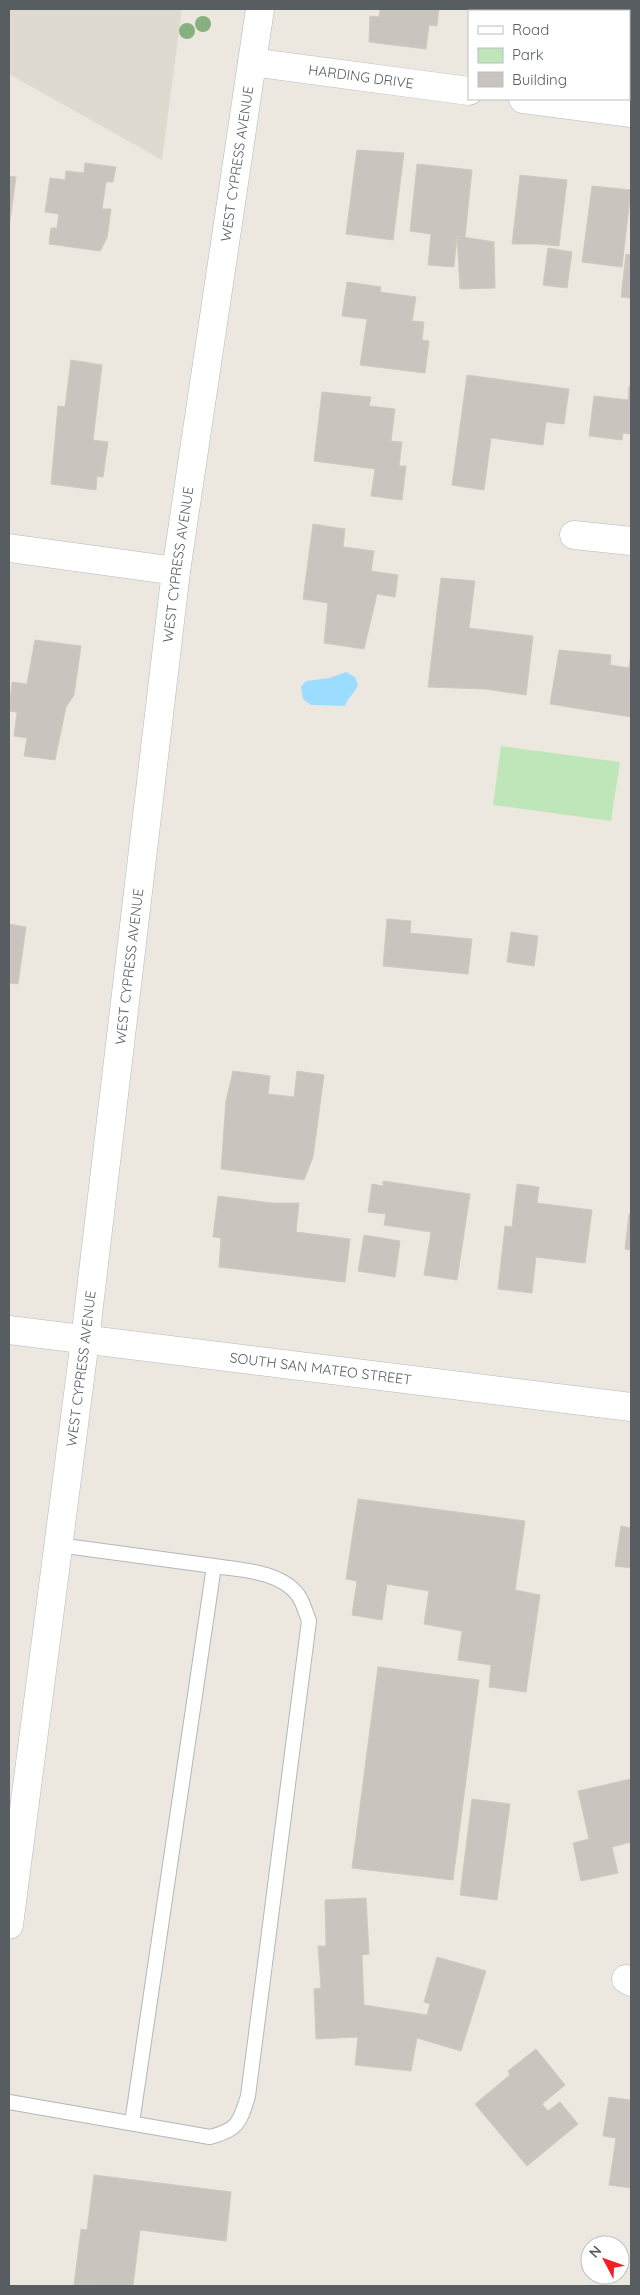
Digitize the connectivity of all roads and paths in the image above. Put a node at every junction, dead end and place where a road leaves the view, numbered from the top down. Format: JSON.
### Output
{"nodes":[{"id":1,"x":260,"y":9,"type":"edge"},
{"id":2,"x":252,"y":62,"type":"junction"},
{"id":3,"x":468,"y":92,"type":"edge"},
{"id":4,"x":531,"y":100,"type":"edge"},
{"id":5,"x":631,"y":113,"type":"edge"},
{"id":6,"x":574,"y":535,"type":"dead end"},
{"id":7,"x":631,"y":541,"type":"edge"},
{"id":8,"x":9,"y":548,"type":"edge"},
{"id":9,"x":176,"y":571,"type":"junction"},
{"id":10,"x":9,"y":1330,"type":"edge"},
{"id":11,"x":85,"y":1340,"type":"junction"},
{"id":12,"x":631,"y":1407,"type":"edge"},
{"id":13,"x":58,"y":1545,"type":"junction"},
{"id":14,"x":214,"y":1566,"type":"junction"},
{"id":15,"x":9,"y":1925,"type":"edge"},
{"id":16,"x":9,"y":2102,"type":"edge"},
{"id":17,"x":132,"y":2123,"type":"junction"}],
"edges":[{"from":1,"to":2,"type":"main road","name":"WEST CYPRESS AVENUE"},
{"from":2,"to":3,"type":"main road","name":"HARDING DRIVE"},
{"from":2,"to":9,"type":"main road","name":"WEST CYPRESS AVENUE"},
{"from":4,"to":5,"type":"main road"},
{"from":6,"to":7,"type":"main road"},
{"from":8,"to":9,"type":"main road"},
{"from":9,"to":11,"type":"main road","name":"WEST CYPRESS AVENUE"},
{"from":10,"to":11,"type":"main road","name":"SOUTH SAN MATEO STREET"},
{"from":11,"to":12,"type":"main road","name":"SOUTH SAN MATEO STREET"},
{"from":11,"to":13,"type":"main road","name":"WEST CYPRESS AVENUE"},
{"from":13,"to":14,"type":"lane"},
{"from":13,"to":15,"type":"main road","name":"WEST CYPRESS AVENUE"},
{"from":14,"to":17,"type":"lane"},
{"from":14,"to":17,"type":"lane"},
{"from":16,"to":17,"type":"lane"}]}
